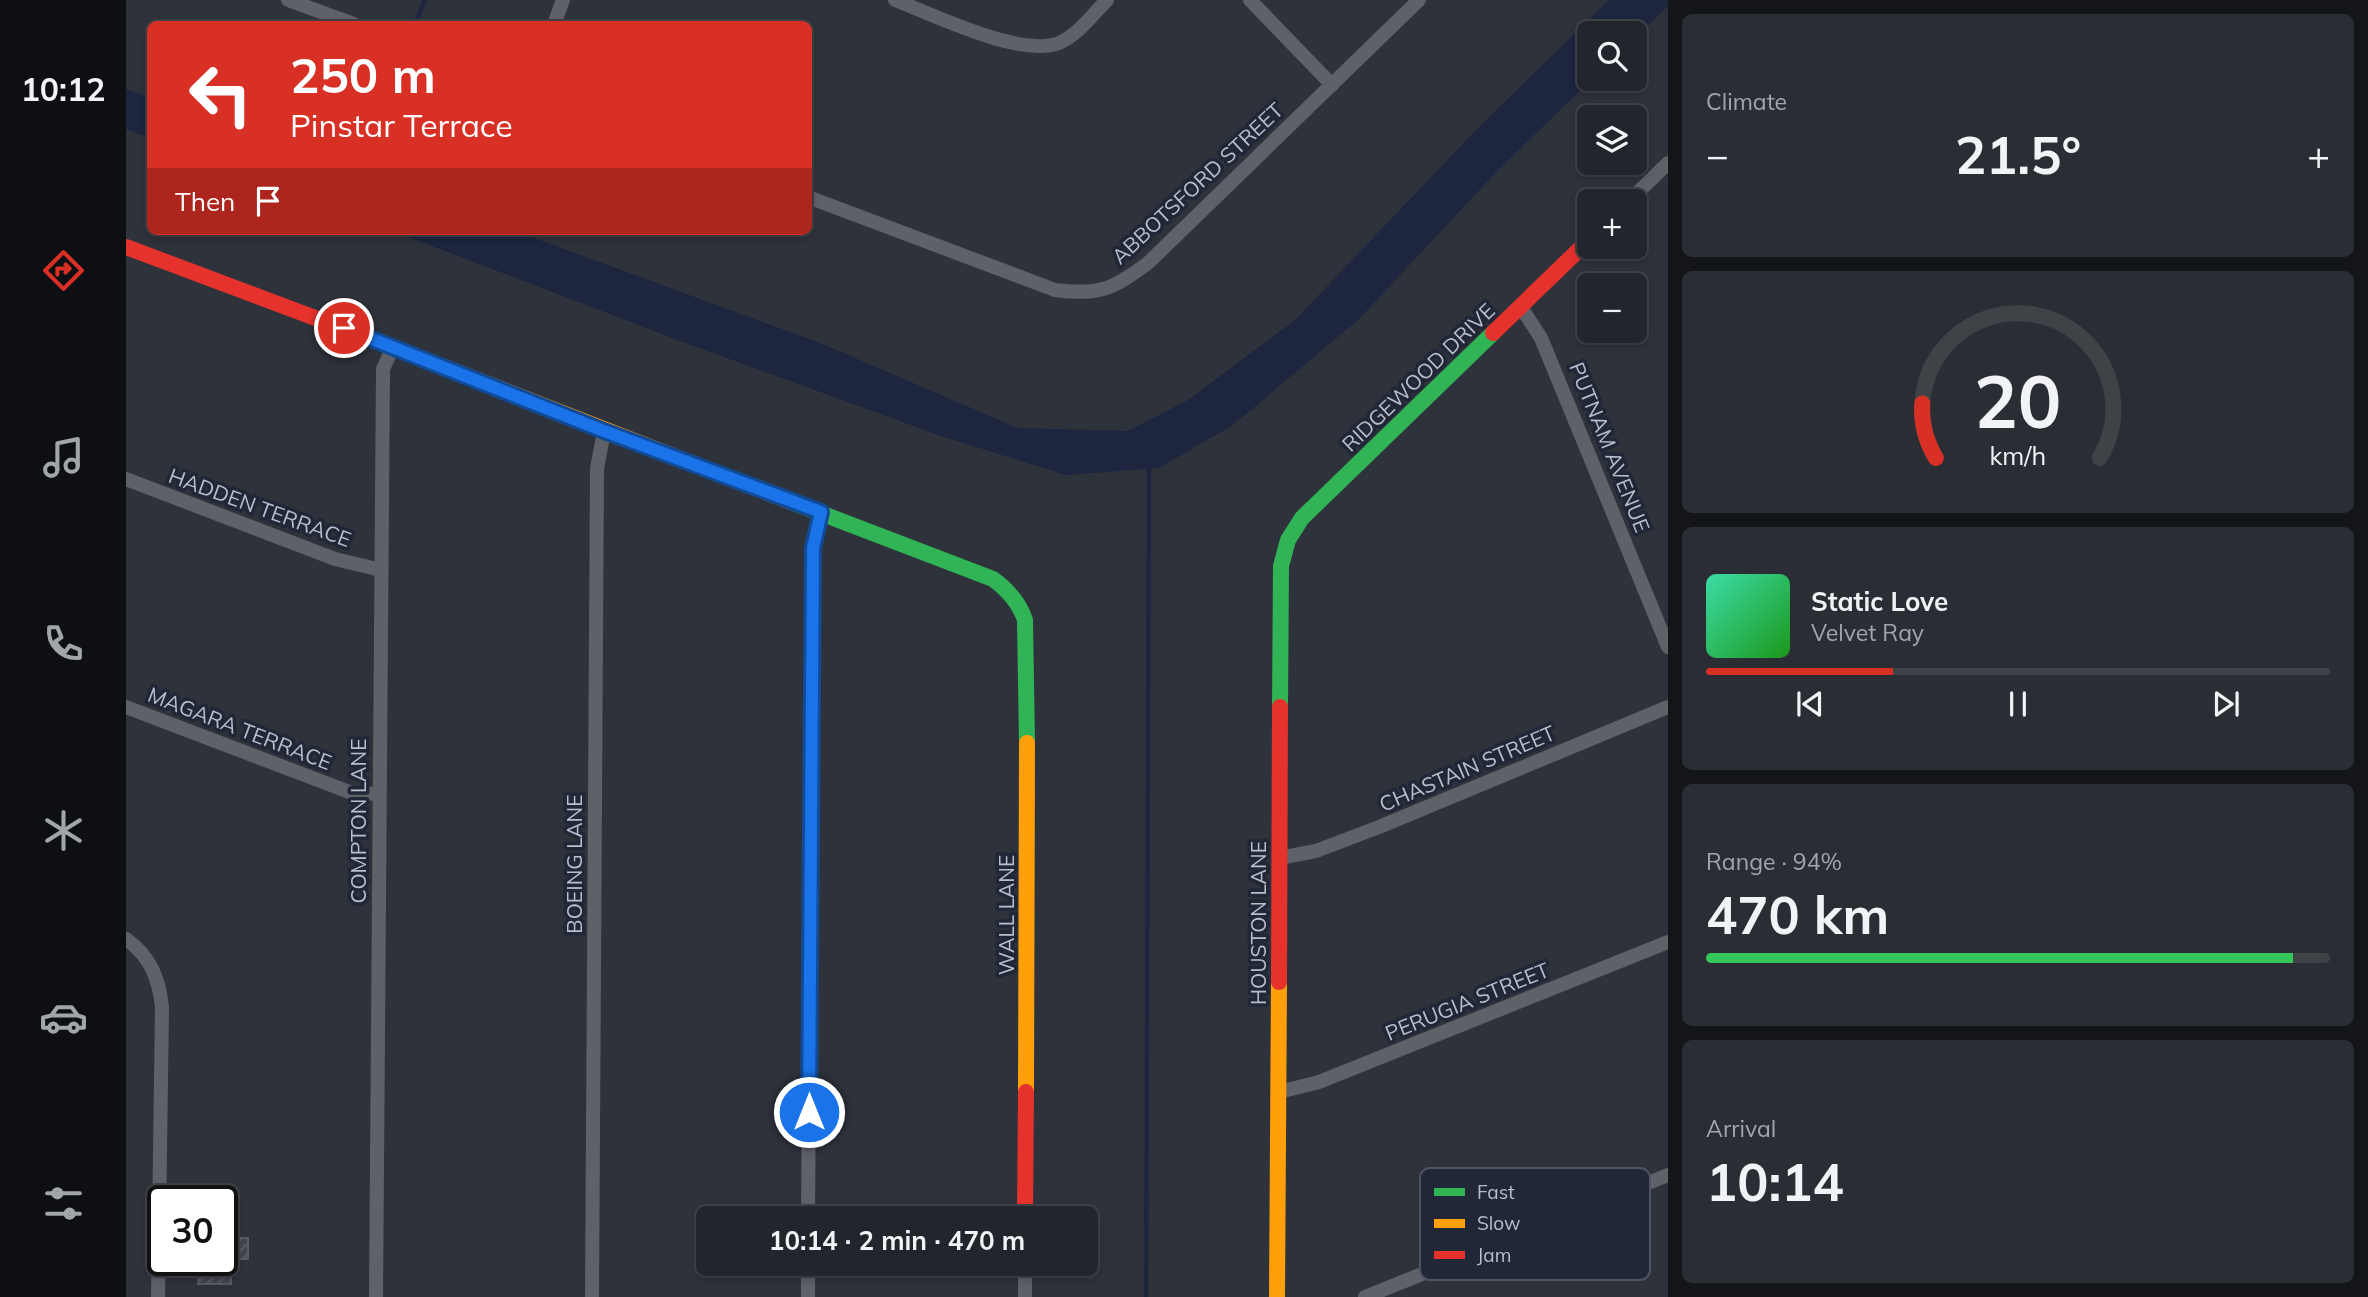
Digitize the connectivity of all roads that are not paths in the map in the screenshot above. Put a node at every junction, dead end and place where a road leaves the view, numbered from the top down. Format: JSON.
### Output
{"nodes":[{"id":1,"x":290,"y":0,"type":"edge"},
{"id":2,"x":563,"y":0,"type":"edge"},
{"id":3,"x":895,"y":0,"type":"edge"},
{"id":4,"x":1107,"y":0,"type":"edge"},
{"id":5,"x":1250,"y":0,"type":"edge"},
{"id":6,"x":1419,"y":0,"type":"edge"},
{"id":7,"x":346,"y":21,"type":"edge"},
{"id":8,"x":555,"y":21,"type":"edge"},
{"id":9,"x":1332,"y":85,"type":"junction"},
{"id":10,"x":1668,"y":163,"type":"edge"},
{"id":11,"x":1641,"y":189,"type":"edge"},
{"id":12,"x":812,"y":199,"type":"edge"},
{"id":13,"x":126,"y":247,"type":"edge"},
{"id":14,"x":1577,"y":252,"type":"edge"},
{"id":15,"x":1521,"y":307,"type":"junction"},
{"id":16,"x":393,"y":347,"type":"junction"},
{"id":17,"x":604,"y":431,"type":"junction"},
{"id":18,"x":126,"y":479,"type":"edge"},
{"id":19,"x":821,"y":512,"type":"junction"},
{"id":20,"x":1283,"y":549,"type":"joint"},
{"id":21,"x":381,"y":570,"type":"junction"},
{"id":22,"x":1668,"y":647,"type":"edge"},
{"id":23,"x":126,"y":707,"type":"edge"},
{"id":24,"x":1668,"y":707,"type":"edge"},
{"id":25,"x":379,"y":794,"type":"junction"},
{"id":26,"x":1279,"y":858,"type":"junction"},
{"id":27,"x":126,"y":939,"type":"edge"},
{"id":28,"x":1668,"y":942,"type":"edge"},
{"id":29,"x":1279,"y":1092,"type":"junction"},
{"id":30,"x":1668,"y":1175,"type":"edge"},
{"id":31,"x":1650,"y":1182,"type":"edge"},
{"id":32,"x":808,"y":1206,"type":"edge"},
{"id":33,"x":1025,"y":1206,"type":"edge"},
{"id":34,"x":1420,"y":1275,"type":"edge"},
{"id":35,"x":808,"y":1276,"type":"edge"},
{"id":36,"x":1025,"y":1276,"type":"edge"},
{"id":37,"x":159,"y":1297,"type":"edge"},
{"id":38,"x":376,"y":1297,"type":"edge"},
{"id":39,"x":592,"y":1297,"type":"edge"},
{"id":40,"x":808,"y":1297,"type":"edge"},
{"id":41,"x":1025,"y":1297,"type":"edge"},
{"id":42,"x":1277,"y":1297,"type":"edge"},
{"id":43,"x":1365,"y":1297,"type":"edge"}],
"edges":[{"from":1,"to":7,"type":"street"},
{"from":2,"to":8,"type":"street"},
{"from":3,"to":4,"type":"street"},
{"from":5,"to":9,"type":"street"},
{"from":6,"to":9,"type":"street","name":"ABBOTSFORD STREET"},
{"from":9,"to":12,"type":"street","name":"ABBOTSFORD STREET"},
{"from":10,"to":11,"type":"street"},
{"from":13,"to":16,"type":"street"},
{"from":14,"to":15,"type":"street","name":"RIDGEWOOD DRIVE"},
{"from":15,"to":20,"type":"street","name":"RIDGEWOOD DRIVE"},
{"from":15,"to":22,"type":"street","name":"PUTNAM AVENUE"},
{"from":16,"to":17,"type":"street"},
{"from":16,"to":21,"type":"street","name":"COMPTON LANE"},
{"from":17,"to":19,"type":"street"},
{"from":17,"to":39,"type":"street","name":"BOEING LANE"},
{"from":18,"to":21,"type":"street","name":"HADDEN TERRACE"},
{"from":19,"to":32,"type":"street"},
{"from":19,"to":33,"type":"street","name":"WALL LANE"},
{"from":20,"to":26,"type":"street","name":"HOUSTON LANE"},
{"from":21,"to":25,"type":"street","name":"COMPTON LANE"},
{"from":23,"to":25,"type":"street","name":"MAGARA TERRACE"},
{"from":24,"to":26,"type":"street","name":"CHASTAIN STREET"},
{"from":25,"to":38,"type":"street","name":"COMPTON LANE"},
{"from":26,"to":29,"type":"street","name":"HOUSTON LANE"},
{"from":27,"to":37,"type":"street"},
{"from":28,"to":29,"type":"street","name":"PERUGIA STREET"},
{"from":29,"to":42,"type":"street","name":"HOUSTON LANE"},
{"from":30,"to":31,"type":"street"},
{"from":34,"to":43,"type":"street"},
{"from":35,"to":40,"type":"street"},
{"from":36,"to":41,"type":"street"}]}
